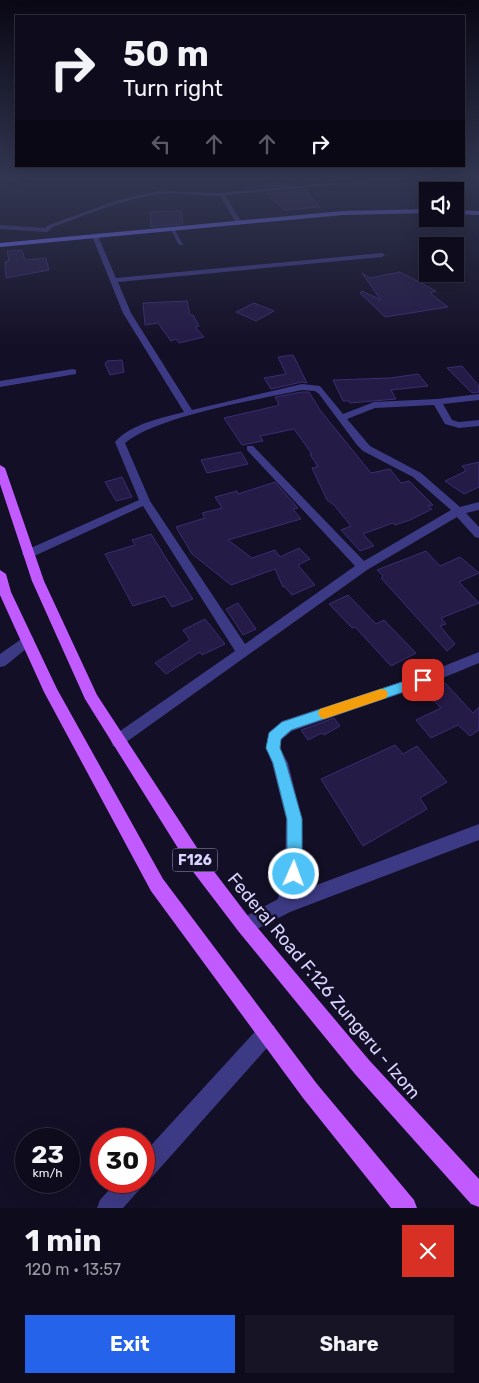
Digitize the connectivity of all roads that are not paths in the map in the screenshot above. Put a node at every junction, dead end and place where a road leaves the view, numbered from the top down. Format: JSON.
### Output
{"nodes":[{"id":1,"x":47,"y":235,"type":"edge"},
{"id":2,"x":102,"y":235,"type":"edge"},
{"id":3,"x":176,"y":235,"type":"edge"},
{"id":4,"x":95,"y":236,"type":"junction"},
{"id":5,"x":47,"y":240,"type":"junction"},
{"id":6,"x":0,"y":244,"type":"edge"},
{"id":7,"x":181,"y":244,"type":"dead end"},
{"id":8,"x":382,"y":255,"type":"dead end"},
{"id":9,"x":113,"y":280,"type":"junction"},
{"id":10,"x":73,"y":372,"type":"dead end"},
{"id":11,"x":0,"y":384,"type":"edge"},
{"id":12,"x":479,"y":397,"type":"edge"},
{"id":13,"x":437,"y":402,"type":"junction"},
{"id":14,"x":189,"y":413,"type":"junction"},
{"id":15,"x":341,"y":418,"type":"junction"},
{"id":16,"x":479,"y":423,"type":"edge"},
{"id":17,"x":250,"y":448,"type":"dead end"},
{"id":18,"x":0,"y":469,"type":"edge"},
{"id":19,"x":144,"y":501,"type":"junction"},
{"id":20,"x":479,"y":506,"type":"edge"},
{"id":21,"x":458,"y":511,"type":"junction"},
{"id":22,"x":479,"y":534,"type":"edge"},
{"id":23,"x":28,"y":554,"type":"junction"},
{"id":24,"x":363,"y":567,"type":"junction"},
{"id":25,"x":0,"y":574,"type":"edge"},
{"id":26,"x":27,"y":640,"type":"junction"},
{"id":27,"x":244,"y":652,"type":"junction"},
{"id":28,"x":479,"y":657,"type":"edge"},
{"id":29,"x":0,"y":662,"type":"edge"},
{"id":30,"x":118,"y":741,"type":"junction"},
{"id":31,"x":479,"y":832,"type":"edge"},
{"id":32,"x":285,"y":904,"type":"junction"},
{"id":33,"x":245,"y":926,"type":"junction"},
{"id":34,"x":267,"y":1033,"type":"junction"},
{"id":35,"x":155,"y":1157,"type":"edge"},
{"id":36,"x":121,"y":1193,"type":"edge"},
{"id":37,"x":479,"y":1196,"type":"edge"},
{"id":38,"x":108,"y":1208,"type":"edge"},
{"id":39,"x":406,"y":1208,"type":"edge"}],
"edges":[{"from":1,"to":5,"type":"street"},
{"from":2,"to":4,"type":"street"},
{"from":3,"to":7,"type":"street"},
{"from":4,"to":5,"type":"street"},
{"from":4,"to":9,"type":"street"},
{"from":5,"to":6,"type":"street"},
{"from":8,"to":9,"type":"street"},
{"from":9,"to":14,"type":"street"},
{"from":10,"to":11,"type":"street"},
{"from":12,"to":13,"type":"street"},
{"from":13,"to":15,"type":"street"},
{"from":13,"to":16,"type":"street"},
{"from":14,"to":15,"type":"street"},
{"from":14,"to":19,"type":"street"},
{"from":15,"to":21,"type":"street"},
{"from":17,"to":24,"type":"street"},
{"from":18,"to":23,"type":"main road","name":"Federal Road F.126 Zungeru - Izom","number":"F126"},
{"from":19,"to":23,"type":"street"},
{"from":19,"to":27,"type":"street"},
{"from":20,"to":21,"type":"street"},
{"from":21,"to":22,"type":"street"},
{"from":21,"to":24,"type":"street"},
{"from":23,"to":30,"type":"main road","name":"Federal Road F.126 Zungeru - Izom","number":"F126"},
{"from":24,"to":27,"type":"street"},
{"from":25,"to":26,"type":"main road","number":"F126"},
{"from":26,"to":29,"type":"street"},
{"from":26,"to":34,"type":"main road","number":"F126"},
{"from":27,"to":30,"type":"street"},
{"from":28,"to":32,"type":"street"},
{"from":30,"to":33,"type":"main road","name":"Federal Road F.126 Zungeru - Izom","number":"F126"},
{"from":31,"to":32,"type":"street"},
{"from":32,"to":33,"type":"street"},
{"from":33,"to":37,"type":"main road","name":"Federal Road F.126 Zungeru - Izom","number":"F126"},
{"from":34,"to":35,"type":"street"},
{"from":34,"to":39,"type":"main road","number":"F126"},
{"from":36,"to":38,"type":"street"}]}
